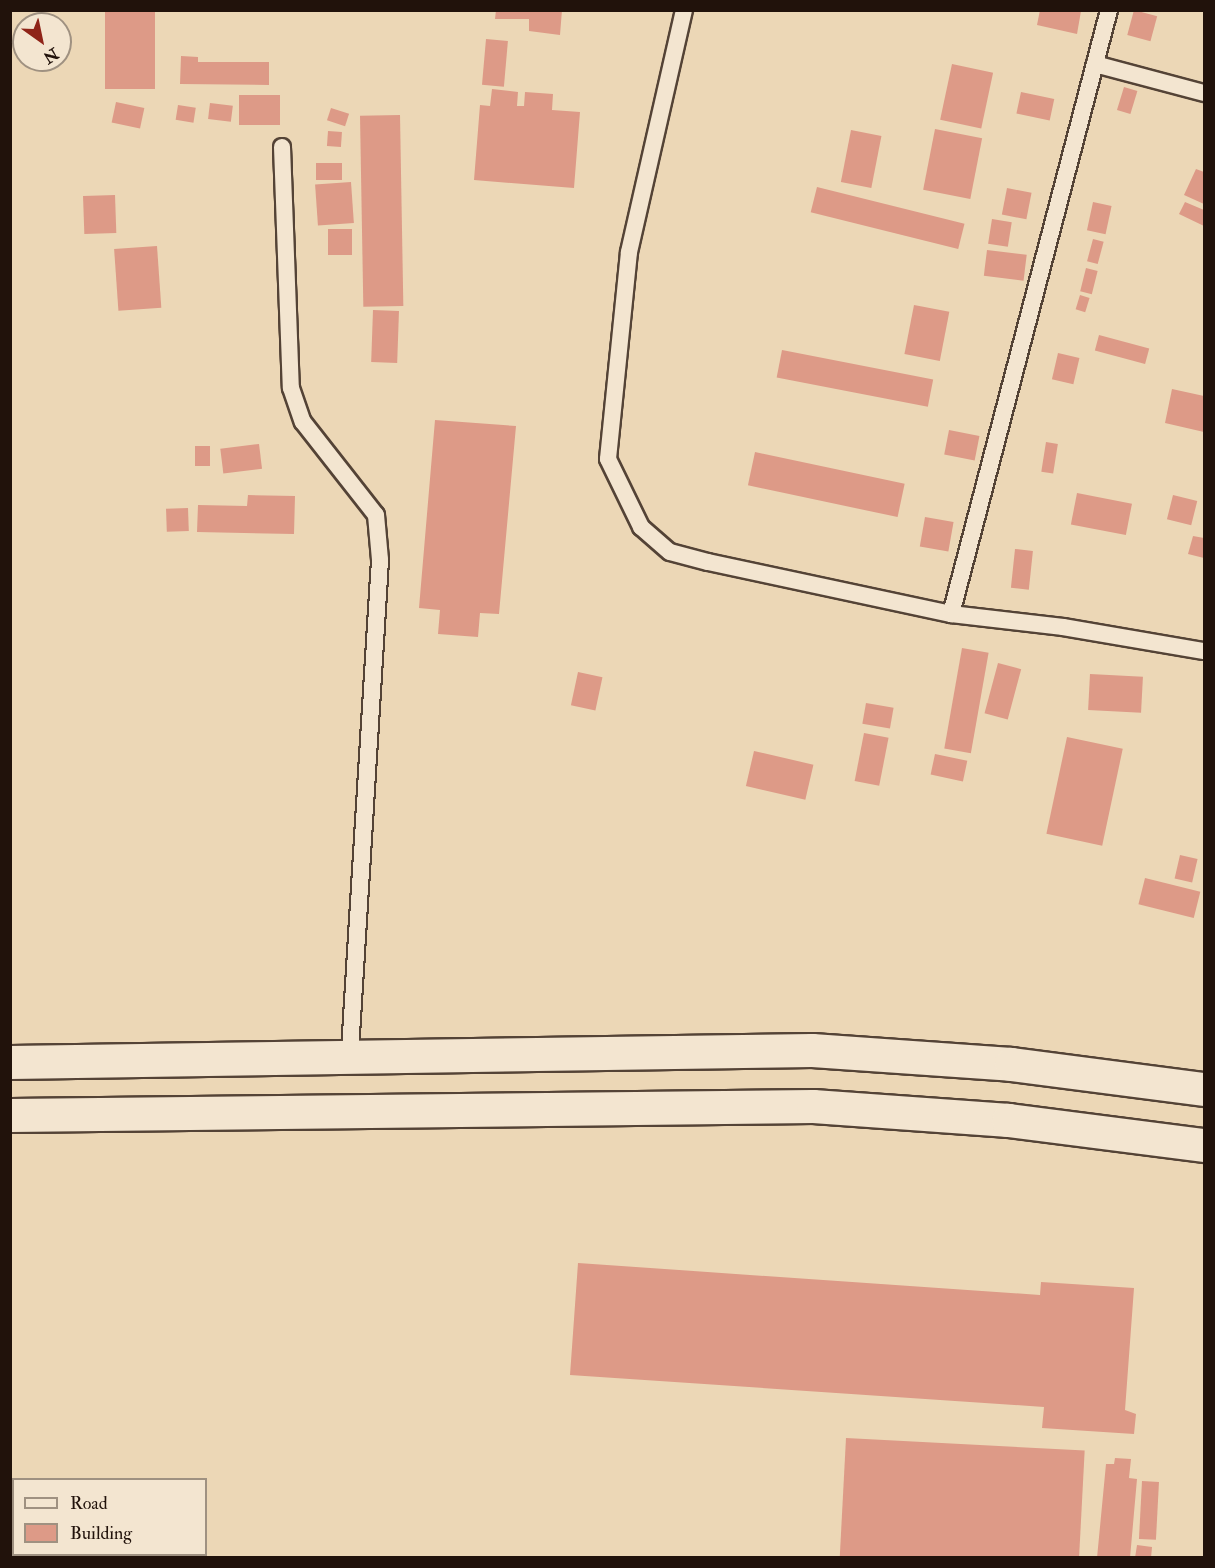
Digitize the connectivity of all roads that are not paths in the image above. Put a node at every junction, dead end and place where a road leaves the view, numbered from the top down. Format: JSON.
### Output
{"nodes":[{"id":1,"x":684,"y":10,"type":"edge"},
{"id":2,"x":1109,"y":10,"type":"edge"},
{"id":3,"x":1095,"y":64,"type":"junction"},
{"id":4,"x":1204,"y":91,"type":"edge"},
{"id":5,"x":282,"y":147,"type":"dead end"},
{"id":6,"x":951,"y":614,"type":"junction"},
{"id":7,"x":1204,"y":651,"type":"edge"},
{"id":8,"x":351,"y":1057,"type":"junction"},
{"id":9,"x":10,"y":1062,"type":"edge"},
{"id":10,"x":1204,"y":1089,"type":"edge"},
{"id":11,"x":10,"y":1116,"type":"edge"},
{"id":12,"x":1204,"y":1145,"type":"edge"}],
"edges":[{"from":1,"to":6,"type":"lane"},
{"from":2,"to":3,"type":"lane"},
{"from":3,"to":4,"type":"lane"},
{"from":3,"to":6,"type":"lane"},
{"from":5,"to":8,"type":"lane"},
{"from":6,"to":7,"type":"lane"},
{"from":8,"to":9,"type":"main road"},
{"from":8,"to":10,"type":"main road"},
{"from":11,"to":12,"type":"main road"}]}
